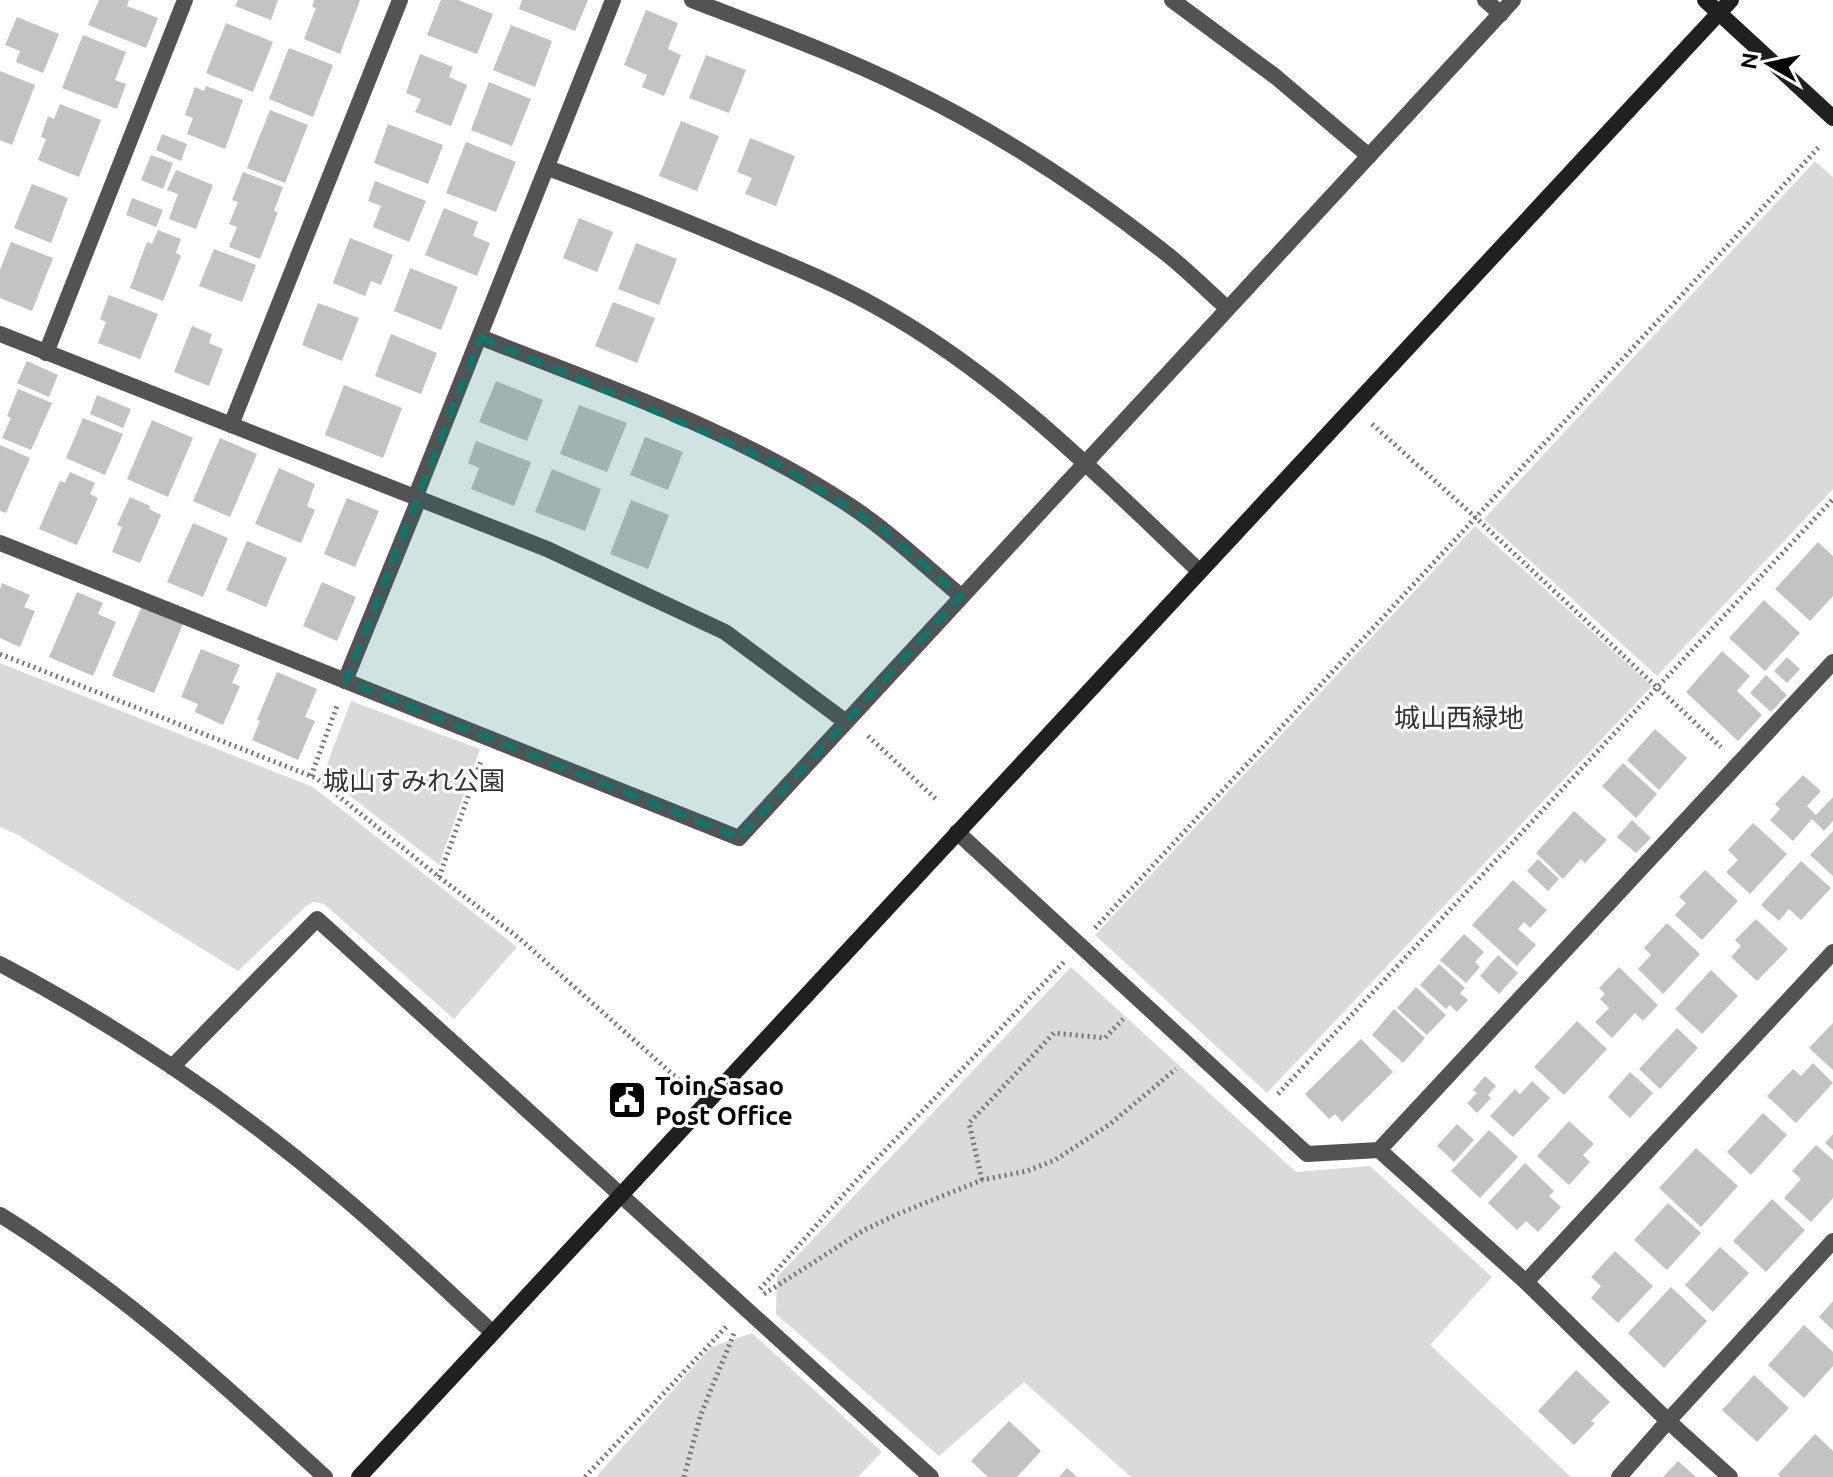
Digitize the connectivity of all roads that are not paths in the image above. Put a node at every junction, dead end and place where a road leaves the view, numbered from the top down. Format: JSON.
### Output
{"nodes":[{"id":1,"x":185,"y":0,"type":"edge"},
{"id":2,"x":400,"y":0,"type":"edge"},
{"id":3,"x":613,"y":0,"type":"edge"},
{"id":4,"x":692,"y":0,"type":"edge"},
{"id":5,"x":1172,"y":0,"type":"edge"},
{"id":6,"x":1485,"y":0,"type":"edge"},
{"id":7,"x":1513,"y":0,"type":"edge"},
{"id":8,"x":1705,"y":0,"type":"edge"},
{"id":9,"x":1731,"y":0,"type":"edge"},
{"id":10,"x":1719,"y":13,"type":"junction"},
{"id":11,"x":1501,"y":14,"type":"junction"},
{"id":12,"x":1833,"y":118,"type":"edge"},
{"id":13,"x":1369,"y":156,"type":"junction"},
{"id":14,"x":548,"y":168,"type":"junction"},
{"id":15,"x":1227,"y":308,"type":"junction"},
{"id":16,"x":0,"y":334,"type":"edge"},
{"id":17,"x":480,"y":337,"type":"junction"},
{"id":18,"x":46,"y":353,"type":"junction"},
{"id":19,"x":231,"y":425,"type":"junction"},
{"id":20,"x":1085,"y":462,"type":"junction"},
{"id":21,"x":417,"y":498,"type":"junction"},
{"id":22,"x":0,"y":543,"type":"edge"},
{"id":23,"x":1199,"y":571,"type":"junction"},
{"id":24,"x":961,"y":596,"type":"junction"},
{"id":25,"x":1833,"y":662,"type":"edge"},
{"id":26,"x":345,"y":681,"type":"junction"},
{"id":27,"x":848,"y":720,"type":"junction"},
{"id":28,"x":957,"y":832,"type":"junction"},
{"id":29,"x":1833,"y":952,"type":"edge"},
{"id":30,"x":0,"y":964,"type":"edge"},
{"id":31,"x":172,"y":1067,"type":"junction"},
{"id":32,"x":1379,"y":1150,"type":"junction"},
{"id":33,"x":622,"y":1196,"type":"junction"},
{"id":34,"x":0,"y":1215,"type":"edge"},
{"id":35,"x":1833,"y":1241,"type":"edge"},
{"id":36,"x":1526,"y":1282,"type":"junction"},
{"id":37,"x":492,"y":1332,"type":"junction"},
{"id":38,"x":1668,"y":1421,"type":"junction"},
{"id":39,"x":325,"y":1477,"type":"edge"},
{"id":40,"x":359,"y":1477,"type":"edge"},
{"id":41,"x":931,"y":1477,"type":"edge"},
{"id":42,"x":1619,"y":1477,"type":"edge"},
{"id":43,"x":1730,"y":1477,"type":"edge"}],
"edges":[{"from":1,"to":18,"type":"street"},
{"from":2,"to":19,"type":"street"},
{"from":3,"to":14,"type":"street"},
{"from":4,"to":15,"type":"street"},
{"from":5,"to":13,"type":"street"},
{"from":6,"to":11,"type":"street"},
{"from":7,"to":11,"type":"street"},
{"from":8,"to":10,"type":"street"},
{"from":9,"to":10,"type":"street"},
{"from":10,"to":12,"type":"street"},
{"from":10,"to":23,"type":"street"},
{"from":11,"to":13,"type":"street"},
{"from":13,"to":15,"type":"street"},
{"from":14,"to":17,"type":"street"},
{"from":14,"to":20,"type":"street"},
{"from":15,"to":20,"type":"street"},
{"from":16,"to":18,"type":"street"},
{"from":17,"to":21,"type":"street"},
{"from":17,"to":24,"type":"street"},
{"from":18,"to":19,"type":"street"},
{"from":19,"to":21,"type":"street"},
{"from":20,"to":23,"type":"street"},
{"from":20,"to":24,"type":"street"},
{"from":21,"to":26,"type":"street"},
{"from":21,"to":27,"type":"street"},
{"from":22,"to":26,"type":"street"},
{"from":23,"to":28,"type":"street"},
{"from":24,"to":27,"type":"street"},
{"from":25,"to":32,"type":"street"},
{"from":26,"to":27,"type":"street"},
{"from":28,"to":32,"type":"street"},
{"from":28,"to":33,"type":"street"},
{"from":29,"to":36,"type":"street"},
{"from":30,"to":31,"type":"street"},
{"from":31,"to":33,"type":"street"},
{"from":31,"to":37,"type":"street"},
{"from":32,"to":36,"type":"street"},
{"from":33,"to":37,"type":"street"},
{"from":33,"to":41,"type":"street"},
{"from":34,"to":39,"type":"street"},
{"from":35,"to":38,"type":"street"},
{"from":36,"to":38,"type":"street"},
{"from":37,"to":40,"type":"street"},
{"from":38,"to":42,"type":"street"},
{"from":38,"to":43,"type":"street"}]}
